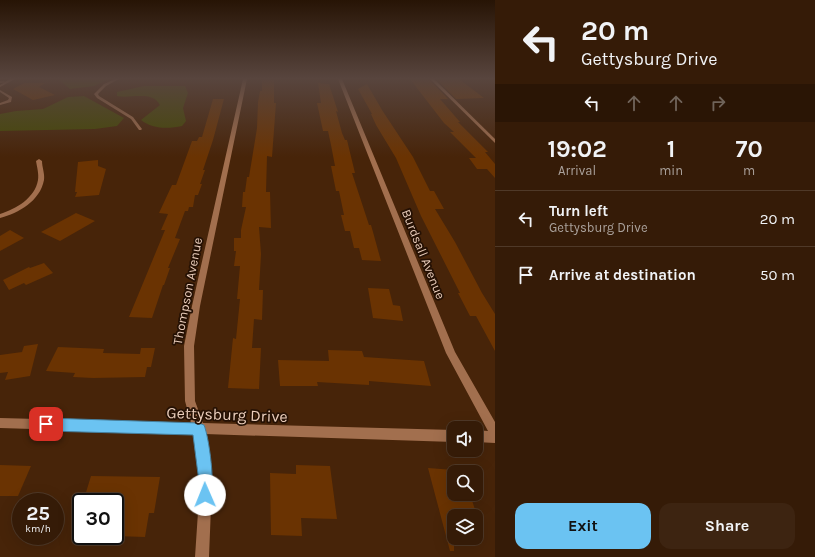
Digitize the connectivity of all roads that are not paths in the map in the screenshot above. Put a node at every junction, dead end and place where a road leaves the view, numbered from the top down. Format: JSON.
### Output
{"nodes":[{"id":1,"x":111,"y":105,"type":"edge"},
{"id":2,"x":240,"y":105,"type":"edge"},
{"id":3,"x":351,"y":105,"type":"edge"},
{"id":4,"x":458,"y":105,"type":"edge"},
{"id":5,"x":140,"y":129,"type":"dead end"},
{"id":6,"x":495,"y":142,"type":"edge"},
{"id":7,"x":38,"y":161,"type":"dead end"},
{"id":8,"x":0,"y":216,"type":"edge"},
{"id":9,"x":0,"y":423,"type":"edge"},
{"id":10,"x":199,"y":429,"type":"junction"},
{"id":11,"x":495,"y":433,"type":"edge"},
{"id":12,"x":447,"y":436,"type":"edge"},
{"id":13,"x":483,"y":436,"type":"edge"},
{"id":14,"x":495,"y":437,"type":"edge"},
{"id":15,"x":202,"y":557,"type":"edge"}],
"edges":[{"from":1,"to":5,"type":"lane"},
{"from":2,"to":10,"type":"street","name":"Thompson Avenue"},
{"from":3,"to":11,"type":"street","name":"Burdsall Avenue"},
{"from":4,"to":6,"type":"street"},
{"from":7,"to":8,"type":"street"},
{"from":9,"to":10,"type":"street","name":"Gettysburg Drive"},
{"from":10,"to":12,"type":"street","name":"Gettysburg Drive"},
{"from":10,"to":15,"type":"street","name":"Thompson Avenue"},
{"from":13,"to":14,"type":"street"}]}
